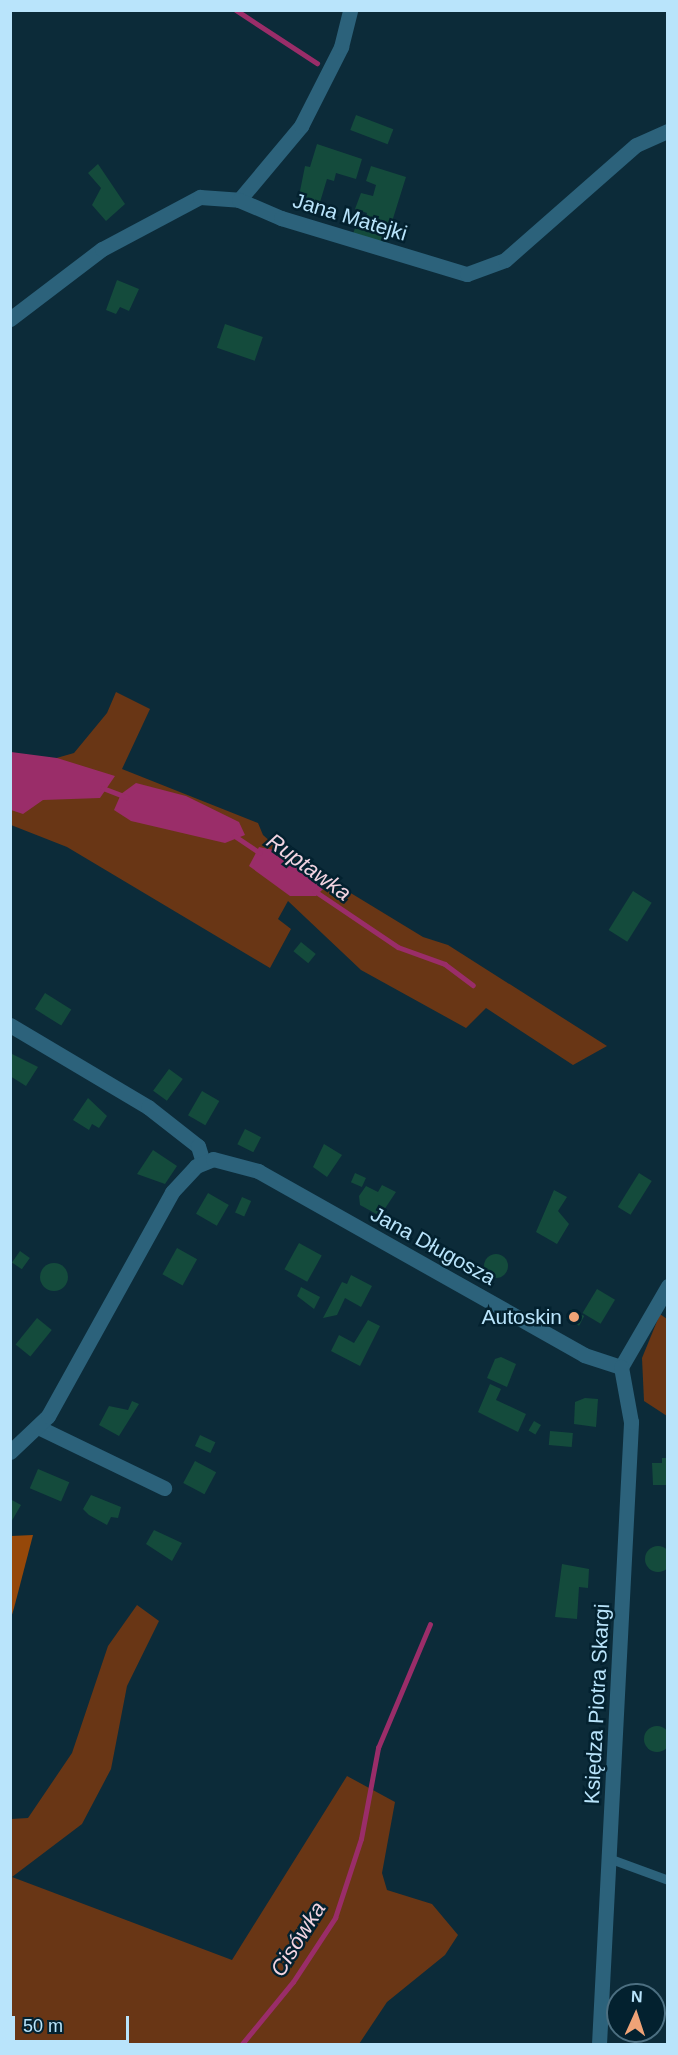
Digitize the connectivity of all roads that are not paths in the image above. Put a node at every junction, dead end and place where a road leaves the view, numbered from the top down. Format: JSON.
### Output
{"nodes":[{"id":1,"x":350,"y":10,"type":"edge"},
{"id":2,"x":668,"y":130,"type":"edge"},
{"id":3,"x":239,"y":200,"type":"junction"},
{"id":4,"x":10,"y":319,"type":"edge"},
{"id":5,"x":10,"y":1025,"type":"edge"},
{"id":6,"x":203,"y":1162,"type":"junction"},
{"id":7,"x":668,"y":1286,"type":"edge"},
{"id":8,"x":621,"y":1367,"type":"junction"},
{"id":9,"x":40,"y":1428,"type":"junction"},
{"id":10,"x":10,"y":1452,"type":"edge"},
{"id":11,"x":164,"y":1488,"type":"dead end"},
{"id":12,"x":611,"y":1859,"type":"junction"},
{"id":13,"x":668,"y":1880,"type":"edge"},
{"id":14,"x":599,"y":2044,"type":"edge"}],
"edges":[{"from":1,"to":3,"type":"street"},
{"from":2,"to":3,"type":"street","name":"Jana Matejki"},
{"from":3,"to":4,"type":"street","name":"Jana Matejki"},
{"from":5,"to":6,"type":"street"},
{"from":6,"to":8,"type":"street","name":"Jana Długosza"},
{"from":6,"to":9,"type":"street"},
{"from":7,"to":8,"type":"street"},
{"from":8,"to":12,"type":"street","name":"Księdza Piotra Skargi"},
{"from":9,"to":10,"type":"street"},
{"from":9,"to":11,"type":"street"},
{"from":12,"to":13,"type":"lane"},
{"from":12,"to":14,"type":"street","name":"Księdza Piotra Skargi"}]}
